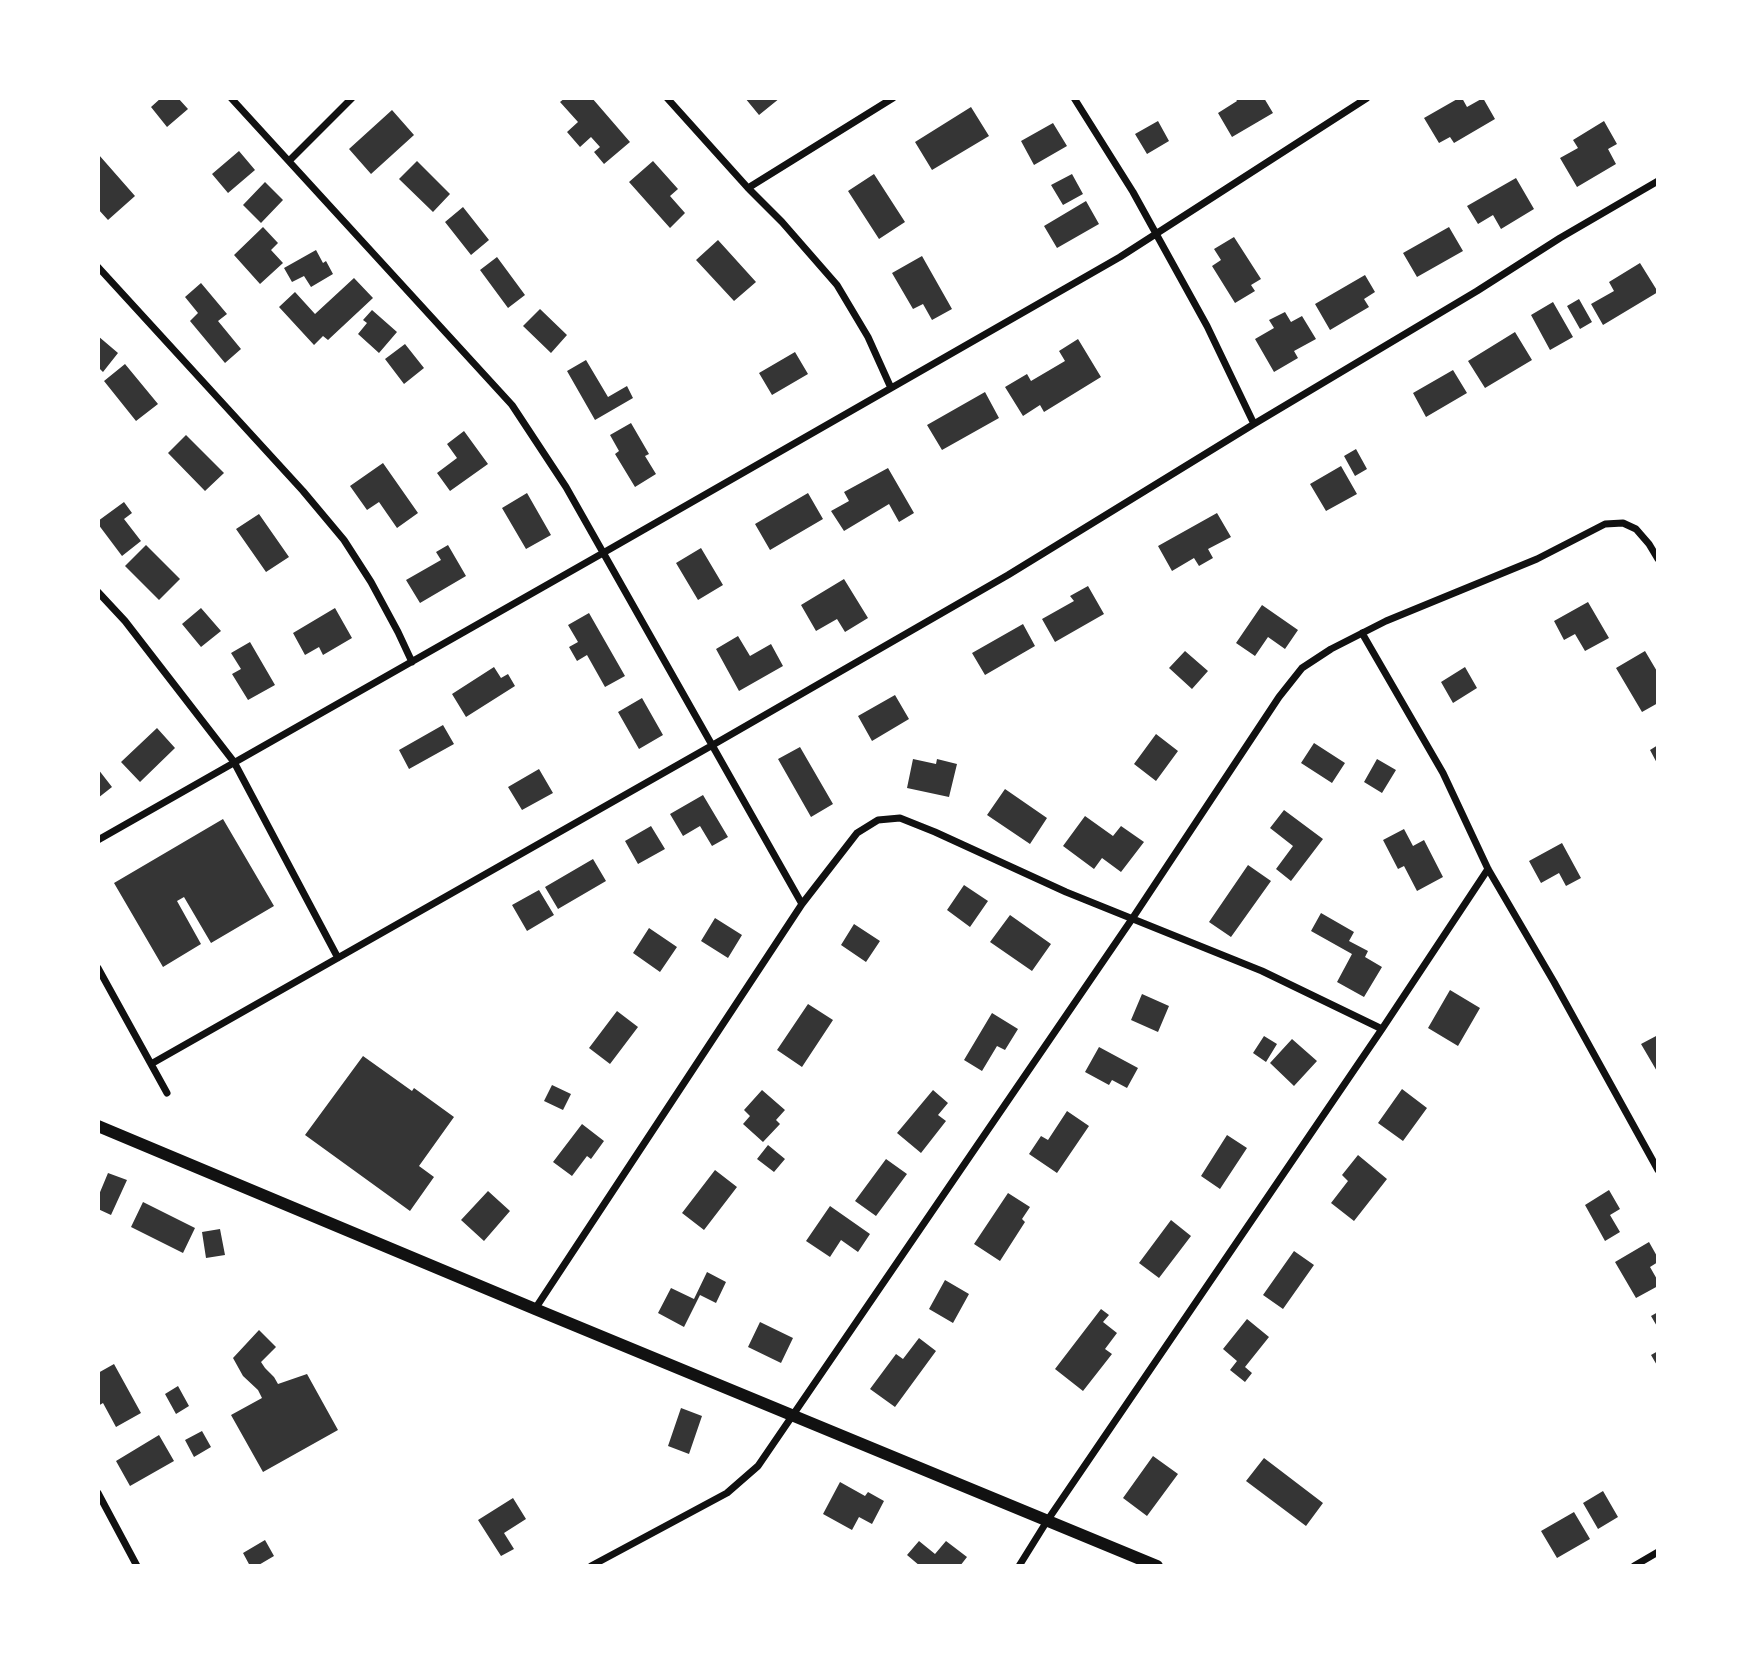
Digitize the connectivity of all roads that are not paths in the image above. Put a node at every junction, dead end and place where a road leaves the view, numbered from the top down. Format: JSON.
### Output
{"nodes":[{"id":1,"x":231,"y":98,"type":"edge"},
{"id":2,"x":352,"y":98,"type":"edge"},
{"id":3,"x":667,"y":98,"type":"edge"},
{"id":4,"x":893,"y":98,"type":"edge"},
{"id":5,"x":1073,"y":98,"type":"edge"},
{"id":6,"x":1367,"y":98,"type":"edge"},
{"id":7,"x":289,"y":161,"type":"junction"},
{"id":8,"x":1658,"y":181,"type":"edge"},
{"id":9,"x":748,"y":188,"type":"junction"},
{"id":10,"x":1156,"y":234,"type":"junction"},
{"id":11,"x":98,"y":267,"type":"edge"},
{"id":12,"x":891,"y":388,"type":"junction"},
{"id":13,"x":1255,"y":424,"type":"junction"},
{"id":14,"x":603,"y":553,"type":"junction"},
{"id":15,"x":1658,"y":559,"type":"edge"},
{"id":16,"x":98,"y":592,"type":"edge"},
{"id":17,"x":1362,"y":634,"type":"junction"},
{"id":18,"x":412,"y":662,"type":"junction"},
{"id":19,"x":711,"y":746,"type":"junction"},
{"id":20,"x":234,"y":762,"type":"junction"},
{"id":21,"x":98,"y":840,"type":"edge"},
{"id":22,"x":1488,"y":869,"type":"junction"},
{"id":23,"x":802,"y":904,"type":"junction"},
{"id":24,"x":1132,"y":919,"type":"junction"},
{"id":25,"x":338,"y":958,"type":"junction"},
{"id":26,"x":98,"y":968,"type":"edge"},
{"id":27,"x":1382,"y":1029,"type":"junction"},
{"id":28,"x":151,"y":1064,"type":"junction"},
{"id":29,"x":167,"y":1093,"type":"dead end"},
{"id":30,"x":98,"y":1126,"type":"edge"},
{"id":31,"x":1658,"y":1170,"type":"edge"},
{"id":32,"x":535,"y":1309,"type":"junction"},
{"id":33,"x":793,"y":1415,"type":"junction"},
{"id":34,"x":98,"y":1493,"type":"edge"},
{"id":35,"x":1047,"y":1521,"type":"junction"},
{"id":36,"x":1658,"y":1552,"type":"edge"},
{"id":37,"x":137,"y":1566,"type":"edge"},
{"id":38,"x":590,"y":1566,"type":"edge"},
{"id":39,"x":1019,"y":1566,"type":"edge"},
{"id":40,"x":1157,"y":1566,"type":"edge"},
{"id":41,"x":1634,"y":1566,"type":"edge"}],
"edges":[{"from":1,"to":7,"type":"street"},
{"from":2,"to":7,"type":"street"},
{"from":3,"to":9,"type":"street"},
{"from":4,"to":9,"type":"street"},
{"from":5,"to":10,"type":"street"},
{"from":6,"to":10,"type":"street"},
{"from":7,"to":14,"type":"street"},
{"from":8,"to":13,"type":"street"},
{"from":9,"to":12,"type":"street"},
{"from":10,"to":12,"type":"street"},
{"from":10,"to":13,"type":"street"},
{"from":11,"to":18,"type":"street"},
{"from":12,"to":14,"type":"street"},
{"from":13,"to":19,"type":"street"},
{"from":14,"to":18,"type":"street"},
{"from":14,"to":19,"type":"street"},
{"from":15,"to":17,"type":"street"},
{"from":16,"to":20,"type":"street"},
{"from":17,"to":22,"type":"street"},
{"from":17,"to":24,"type":"street"},
{"from":18,"to":20,"type":"street"},
{"from":19,"to":23,"type":"street"},
{"from":19,"to":25,"type":"street"},
{"from":20,"to":21,"type":"street"},
{"from":20,"to":25,"type":"street"},
{"from":22,"to":27,"type":"street"},
{"from":22,"to":31,"type":"street"},
{"from":23,"to":24,"type":"street"},
{"from":23,"to":32,"type":"street"},
{"from":24,"to":27,"type":"street"},
{"from":24,"to":33,"type":"street"},
{"from":25,"to":28,"type":"street"},
{"from":26,"to":28,"type":"street"},
{"from":27,"to":35,"type":"street"},
{"from":28,"to":29,"type":"street"},
{"from":30,"to":32,"type":"street"},
{"from":32,"to":33,"type":"street"},
{"from":33,"to":35,"type":"street"},
{"from":33,"to":38,"type":"street"},
{"from":34,"to":37,"type":"street"},
{"from":35,"to":39,"type":"street"},
{"from":35,"to":40,"type":"street"},
{"from":36,"to":41,"type":"street"}]}
